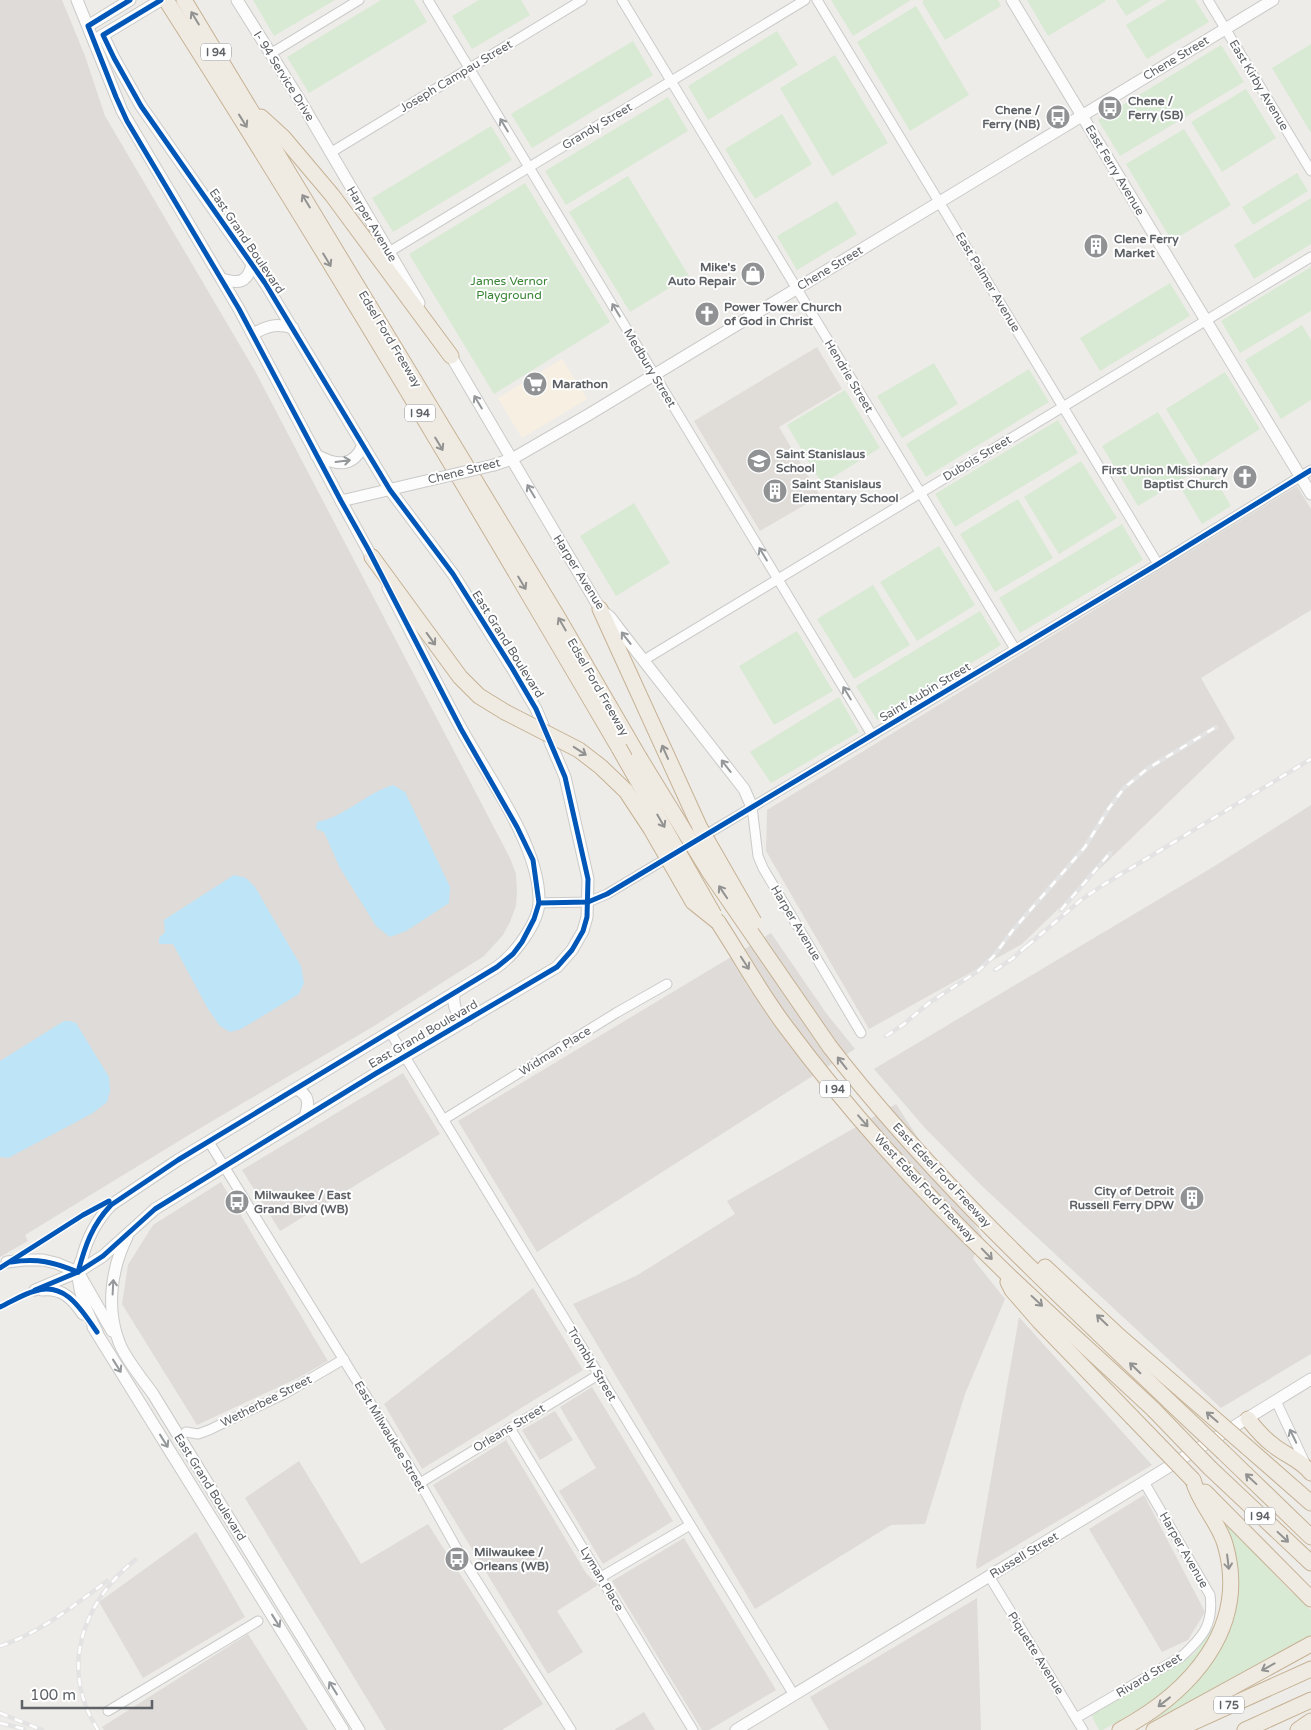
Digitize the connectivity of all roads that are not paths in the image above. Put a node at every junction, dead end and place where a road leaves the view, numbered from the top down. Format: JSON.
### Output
{"nodes":[{"id":1,"x":77,"y":0,"type":"edge"},
{"id":2,"x":161,"y":0,"type":"edge"},
{"id":3,"x":166,"y":0,"type":"edge"},
{"id":4,"x":184,"y":0,"type":"edge"},
{"id":5,"x":237,"y":0,"type":"edge"},
{"id":6,"x":359,"y":0,"type":"edge"},
{"id":7,"x":428,"y":0,"type":"edge"},
{"id":8,"x":582,"y":0,"type":"edge"},
{"id":9,"x":622,"y":0,"type":"edge"},
{"id":10,"x":805,"y":0,"type":"edge"},
{"id":11,"x":817,"y":0,"type":"edge"},
{"id":12,"x":1012,"y":0,"type":"edge"},
{"id":13,"x":1208,"y":0,"type":"edge"},
{"id":14,"x":1272,"y":0,"type":"edge"},
{"id":15,"x":125,"y":3,"type":"edge"},
{"id":16,"x":178,"y":18,"type":"junction"},
{"id":17,"x":88,"y":26,"type":"junction"},
{"id":18,"x":1225,"y":29,"type":"junction"},
{"id":19,"x":98,"y":38,"type":"junction"},
{"id":20,"x":270,"y":54,"type":"junction"},
{"id":21,"x":469,"y":68,"type":"junction"},
{"id":22,"x":671,"y":81,"type":"junction"},
{"id":23,"x":248,"y":105,"type":"junction"},
{"id":24,"x":1082,"y":115,"type":"junction"},
{"id":25,"x":330,"y":153,"type":"junction"},
{"id":26,"x":529,"y":167,"type":"junction"},
{"id":27,"x":1311,"y":171,"type":"edge"},
{"id":28,"x":939,"y":202,"type":"junction"},
{"id":29,"x":389,"y":252,"type":"junction"},
{"id":30,"x":1311,"y":256,"type":"edge"},
{"id":31,"x":252,"y":265,"type":"junction"},
{"id":32,"x":222,"y":279,"type":"junction"},
{"id":33,"x":796,"y":288,"type":"junction"},
{"id":34,"x":1206,"y":320,"type":"junction"},
{"id":35,"x":293,"y":328,"type":"junction"},
{"id":36,"x":253,"y":334,"type":"junction"},
{"id":37,"x":451,"y":356,"type":"junction"},
{"id":38,"x":654,"y":374,"type":"junction"},
{"id":39,"x":1063,"y":407,"type":"junction"},
{"id":40,"x":363,"y":445,"type":"junction"},
{"id":41,"x":316,"y":455,"type":"junction"},
{"id":42,"x":512,"y":459,"type":"junction"},
{"id":43,"x":1311,"y":470,"type":"edge"},
{"id":44,"x":1300,"y":476,"type":"junction"},
{"id":45,"x":390,"y":490,"type":"junction"},
{"id":46,"x":920,"y":493,"type":"junction"},
{"id":47,"x":1311,"y":494,"type":"edge"},
{"id":48,"x":340,"y":501,"type":"junction"},
{"id":49,"x":372,"y":557,"type":"junction"},
{"id":50,"x":1158,"y":564,"type":"junction"},
{"id":51,"x":778,"y":579,"type":"junction"},
{"id":52,"x":600,"y":609,"type":"junction"},
{"id":53,"x":1015,"y":650,"type":"junction"},
{"id":54,"x":644,"y":660,"type":"junction"},
{"id":55,"x":872,"y":735,"type":"junction"},
{"id":56,"x":619,"y":748,"type":"joint"},
{"id":57,"x":639,"y":757,"type":"joint"},
{"id":58,"x":752,"y":807,"type":"junction"},
{"id":59,"x":588,"y":902,"type":"junction"},
{"id":60,"x":539,"y":903,"type":"junction"},
{"id":61,"x":718,"y":922,"type":"junction"},
{"id":62,"x":667,"y":984,"type":"dead end"},
{"id":63,"x":454,"y":994,"type":"junction"},
{"id":64,"x":468,"y":1020,"type":"junction"},
{"id":65,"x":390,"y":1032,"type":"junction"},
{"id":66,"x":861,"y":1033,"type":"dead end"},
{"id":67,"x":830,"y":1047,"type":"junction"},
{"id":68,"x":405,"y":1056,"type":"junction"},
{"id":69,"x":296,"y":1089,"type":"junction"},
{"id":70,"x":305,"y":1117,"type":"junction"},
{"id":71,"x":444,"y":1120,"type":"junction"},
{"id":72,"x":209,"y":1142,"type":"junction"},
{"id":73,"x":224,"y":1166,"type":"junction"},
{"id":74,"x":129,"y":1233,"type":"junction"},
{"id":75,"x":1010,"y":1246,"type":"junction"},
{"id":76,"x":7,"y":1262,"type":"dead end"},
{"id":77,"x":1001,"y":1268,"type":"junction"},
{"id":78,"x":78,"y":1272,"type":"junction"},
{"id":79,"x":97,"y":1332,"type":"junction"},
{"id":80,"x":119,"y":1344,"type":"junction"},
{"id":81,"x":344,"y":1359,"type":"junction"},
{"id":82,"x":598,"y":1375,"type":"junction"},
{"id":83,"x":1311,"y":1379,"type":"edge"},
{"id":84,"x":1276,"y":1401,"type":"junction"},
{"id":85,"x":1248,"y":1419,"type":"junction"},
{"id":86,"x":510,"y":1428,"type":"junction"},
{"id":87,"x":186,"y":1432,"type":"dead end"},
{"id":88,"x":1247,"y":1447,"type":"junction"},
{"id":89,"x":1309,"y":1470,"type":"edge"},
{"id":90,"x":1144,"y":1482,"type":"junction"},
{"id":91,"x":420,"y":1483,"type":"junction"},
{"id":92,"x":1311,"y":1491,"type":"edge"},
{"id":93,"x":1311,"y":1503,"type":"edge"},
{"id":94,"x":1217,"y":1512,"type":"junction"},
{"id":95,"x":690,"y":1525,"type":"junction"},
{"id":96,"x":1311,"y":1537,"type":"edge"},
{"id":97,"x":1311,"y":1563,"type":"edge"},
{"id":98,"x":989,"y":1576,"type":"junction"},
{"id":99,"x":601,"y":1577,"type":"junction"},
{"id":100,"x":1311,"y":1599,"type":"edge"},
{"id":101,"x":1209,"y":1620,"type":"joint"},
{"id":102,"x":258,"y":1621,"type":"dead end"},
{"id":103,"x":1311,"y":1644,"type":"edge"},
{"id":104,"x":1311,"y":1669,"type":"edge"},
{"id":105,"x":794,"y":1695,"type":"junction"},
{"id":106,"x":1311,"y":1700,"type":"edge"},
{"id":107,"x":108,"y":1711,"type":"dead end"},
{"id":108,"x":1076,"y":1718,"type":"junction"},
{"id":109,"x":1311,"y":1720,"type":"edge"},
{"id":110,"x":357,"y":1729,"type":"edge"},
{"id":111,"x":343,"y":1730,"type":"edge"},
{"id":112,"x":571,"y":1730,"type":"edge"},
{"id":113,"x":693,"y":1730,"type":"edge"},
{"id":114,"x":736,"y":1730,"type":"edge"},
{"id":115,"x":1083,"y":1730,"type":"edge"},
{"id":116,"x":1120,"y":1730,"type":"edge"},
{"id":117,"x":1154,"y":1730,"type":"edge"},
{"id":118,"x":1176,"y":1730,"type":"edge"},
{"id":119,"x":1245,"y":1730,"type":"edge"},
{"id":120,"x":1298,"y":1730,"type":"edge"}],
"edges":[{"from":1,"to":17,"type":"main road"},
{"from":2,"to":16,"type":"highway"},
{"from":2,"to":19,"type":"main road"},
{"from":3,"to":16,"type":"highway","name":"Edsel Ford Freeway","number":"I 94"},
{"from":23,"to":4,"type":"highway","name":"Edsel Ford Freeway","number":"I 94","one_way":true},
{"from":5,"to":20,"type":"main road","name":"I- 94 Service Drive"},
{"from":6,"to":20,"type":"street"},
{"from":7,"to":21,"type":"street","name":"Medbury Street"},
{"from":8,"to":21,"type":"street","name":"Joseph Campau Street"},
{"from":9,"to":22,"type":"street","name":"Hendrie Street"},
{"from":10,"to":22,"type":"street","name":"Grandy Street"},
{"from":11,"to":28,"type":"street","name":"East Palmer Avenue"},
{"from":12,"to":24,"type":"main road","name":"East Ferry Avenue"},
{"from":13,"to":18,"type":"street","name":"East Kirby Avenue"},
{"from":14,"to":18,"type":"main road","name":"Chene Street"},
{"from":15,"to":17,"type":"main road"},
{"from":16,"to":56,"type":"highway","name":"Edsel Ford Freeway","number":"I 94","one_way":true},
{"from":17,"to":19,"type":"main road","name":"East Grand Boulevard"},
{"from":18,"to":24,"type":"main road","name":"Chene Street"},
{"from":18,"to":27,"type":"street","name":"East Kirby Avenue"},
{"from":19,"to":31,"type":"main road","name":"East Grand Boulevard"},
{"from":19,"to":32,"type":"main road","name":"East Grand Boulevard"},
{"from":20,"to":25,"type":"main road","name":"I- 94 Service Drive"},
{"from":21,"to":25,"type":"street","name":"Joseph Campau Street"},
{"from":26,"to":21,"type":"street","name":"Medbury Street","one_way":true},
{"from":22,"to":26,"type":"street","name":"Grandy Street"},
{"from":22,"to":33,"type":"street","name":"Hendrie Street"},
{"from":23,"to":37,"type":"highway"},
{"from":57,"to":23,"type":"highway","name":"Edsel Ford Freeway","number":"I 94","one_way":true},
{"from":24,"to":28,"type":"main road","name":"Chene Street"},
{"from":24,"to":34,"type":"main road","name":"East Ferry Avenue"},
{"from":25,"to":29,"type":"main road","name":"Harper Avenue"},
{"from":26,"to":29,"type":"street","name":"Grandy Street"},
{"from":38,"to":26,"type":"street","name":"Medbury Street","one_way":true},
{"from":28,"to":33,"type":"main road","name":"Chene Street"},
{"from":28,"to":39,"type":"street","name":"East Palmer Avenue"},
{"from":29,"to":37,"type":"main road","name":"Harper Avenue"},
{"from":30,"to":34,"type":"street","name":"Dubois Street"},
{"from":31,"to":32,"type":"main road"},
{"from":31,"to":35,"type":"main road","name":"East Grand Boulevard"},
{"from":32,"to":36,"type":"main road","name":"East Grand Boulevard"},
{"from":33,"to":38,"type":"main road","name":"Chene Street"},
{"from":33,"to":46,"type":"street","name":"Hendrie Street"},
{"from":34,"to":39,"type":"street","name":"Dubois Street"},
{"from":34,"to":44,"type":"main road","name":"East Ferry Avenue"},
{"from":35,"to":36,"type":"main road"},
{"from":35,"to":40,"type":"main road","name":"East Grand Boulevard"},
{"from":36,"to":41,"type":"main road","name":"East Grand Boulevard"},
{"from":42,"to":37,"type":"main road","name":"Harper Avenue","one_way":true},
{"from":38,"to":42,"type":"main road","name":"Chene Street"},
{"from":51,"to":38,"type":"street","name":"Medbury Street","one_way":true},
{"from":39,"to":46,"type":"street","name":"Dubois Street"},
{"from":39,"to":50,"type":"street","name":"East Palmer Avenue"},
{"from":41,"to":40,"type":"main road","one_way":true},
{"from":40,"to":45,"type":"main road","name":"East Grand Boulevard"},
{"from":41,"to":48,"type":"main road","name":"East Grand Boulevard"},
{"from":42,"to":45,"type":"main road","name":"Chene Street","bridge":true},
{"from":52,"to":42,"type":"main road","name":"Harper Avenue","one_way":true},
{"from":43,"to":44,"type":"street","name":"Saint Aubin Street"},
{"from":44,"to":47,"type":"main road","name":"East Ferry Avenue"},
{"from":44,"to":50,"type":"street","name":"Saint Aubin Street"},
{"from":45,"to":48,"type":"main road","name":"Chene Street"},
{"from":45,"to":59,"type":"main road","name":"East Grand Boulevard"},
{"from":46,"to":51,"type":"street","name":"Dubois Street"},
{"from":46,"to":53,"type":"street","name":"Hendrie Street"},
{"from":48,"to":49,"type":"main road","name":"East Grand Boulevard"},
{"from":49,"to":60,"type":"main road","name":"East Grand Boulevard"},
{"from":49,"to":61,"type":"highway","one_way":true,"bridge":true},
{"from":50,"to":53,"type":"street","name":"Saint Aubin Street"},
{"from":51,"to":54,"type":"street","name":"Dubois Street"},
{"from":55,"to":51,"type":"street","name":"Medbury Street","one_way":true},
{"from":54,"to":52,"type":"main road","name":"Harper Avenue","one_way":true},
{"from":67,"to":52,"type":"highway","one_way":true,"bridge":true},
{"from":53,"to":55,"type":"street","name":"Saint Aubin Street"},
{"from":58,"to":54,"type":"main road","name":"Harper Avenue","one_way":true},
{"from":55,"to":58,"type":"street","name":"Saint Aubin Street"},
{"from":56,"to":61,"type":"highway","name":"West Edsel Ford Freeway","number":"I 94","one_way":true,"bridge":true},
{"from":67,"to":57,"type":"highway","name":"East Edsel Ford Freeway","number":"I 94","one_way":true,"bridge":true},
{"from":58,"to":59,"type":"street","name":"Saint Aubin Street"},
{"from":58,"to":66,"type":"street","name":"Harper Avenue"},
{"from":59,"to":60,"type":"street","name":"Saint Aubin Street"},
{"from":59,"to":64,"type":"main road","name":"East Grand Boulevard"},
{"from":60,"to":63,"type":"main road","name":"East Grand Boulevard"},
{"from":61,"to":77,"type":"highway","name":"West Edsel Ford Freeway","number":"I 94","one_way":true},
{"from":62,"to":71,"type":"street","name":"Widman Place"},
{"from":63,"to":64,"type":"main road"},
{"from":63,"to":65,"type":"main road","name":"East Grand Boulevard"},
{"from":64,"to":68,"type":"main road","name":"East Grand Boulevard"},
{"from":65,"to":68,"type":"street","name":"Trombly Street"},
{"from":65,"to":69,"type":"main road","name":"East Grand Boulevard"},
{"from":75,"to":67,"type":"highway","name":"East Edsel Ford Freeway","number":"I 94","one_way":true},
{"from":68,"to":70,"type":"main road","name":"East Grand Boulevard"},
{"from":68,"to":71,"type":"street","name":"Trombly Street"},
{"from":69,"to":70,"type":"main road"},
{"from":69,"to":72,"type":"main road","name":"East Grand Boulevard"},
{"from":70,"to":73,"type":"main road","name":"East Grand Boulevard"},
{"from":71,"to":82,"type":"street","name":"Trombly Street"},
{"from":72,"to":73,"type":"street","name":"East Milwaukee Street"},
{"from":72,"to":78,"type":"main road","name":"East Grand Boulevard"},
{"from":73,"to":74,"type":"main road","name":"East Grand Boulevard"},
{"from":73,"to":81,"type":"street","name":"East Milwaukee Street"},
{"from":74,"to":78,"type":"main road","name":"East Grand Boulevard"},
{"from":80,"to":74,"type":"main road","name":"East Grand Boulevard","one_way":true},
{"from":88,"to":75,"type":"highway","one_way":true,"bridge":true},
{"from":96,"to":75,"type":"highway","name":"East Edsel Ford Freeway","number":"I 94","one_way":true,"bridge":true},
{"from":76,"to":78,"type":"main road"},
{"from":77,"to":94,"type":"highway","bridge":true},
{"from":77,"to":97,"type":"highway","name":"West Edsel Ford Freeway","number":"I 94","one_way":true,"bridge":true},
{"from":78,"to":79,"type":"main road"},
{"from":78,"to":79,"type":"main road","name":"East Grand Boulevard"},
{"from":78,"to":80,"type":"main road"},
{"from":79,"to":111,"type":"main road","name":"East Grand Boulevard","one_way":true},
{"from":110,"to":80,"type":"main road","name":"East Grand Boulevard","one_way":true},
{"from":81,"to":87,"type":"street","name":"Wetherbee Street"},
{"from":81,"to":91,"type":"street","name":"East Milwaukee Street"},
{"from":82,"to":86,"type":"street","name":"Orleans Street"},
{"from":82,"to":95,"type":"street","name":"Trombly Street"},
{"from":83,"to":84,"type":"main road","name":"Russell Street"},
{"from":84,"to":85,"type":"main road","name":"Russell Street"},
{"from":89,"to":84,"type":"street","one_way":true},
{"from":85,"to":89,"type":"highway"},
{"from":85,"to":90,"type":"main road","name":"Russell Street"},
{"from":86,"to":91,"type":"street","name":"Orleans Street"},
{"from":86,"to":99,"type":"street","name":"Lyman Place"},
{"from":88,"to":92,"type":"highway"},
{"from":88,"to":93,"type":"highway"},
{"from":90,"to":98,"type":"main road","name":"Russell Street"},
{"from":90,"to":101,"type":"street","name":"Harper Avenue"},
{"from":91,"to":112,"type":"street","name":"East Milwaukee Street"},
{"from":94,"to":100,"type":"highway"},
{"from":94,"to":116,"type":"highway","one_way":true},
{"from":95,"to":99,"type":"street"},
{"from":95,"to":105,"type":"street","name":"Trombly Street"},
{"from":98,"to":105,"type":"main road","name":"Russell Street"},
{"from":98,"to":108,"type":"street","name":"Piquette Avenue"},
{"from":99,"to":113,"type":"street","name":"Lyman Place"},
{"from":101,"to":108,"type":"street","name":"Rivard Street"},
{"from":102,"to":107,"type":"street"},
{"from":103,"to":117,"type":"highway","one_way":true},
{"from":104,"to":118,"type":"highway","number":"I 75"},
{"from":105,"to":114,"type":"main road","name":"Russell Street"},
{"from":106,"to":119,"type":"highway","number":"I 75"},
{"from":108,"to":115,"type":"street","name":"Piquette Avenue"},
{"from":109,"to":120,"type":"highway"}]}
